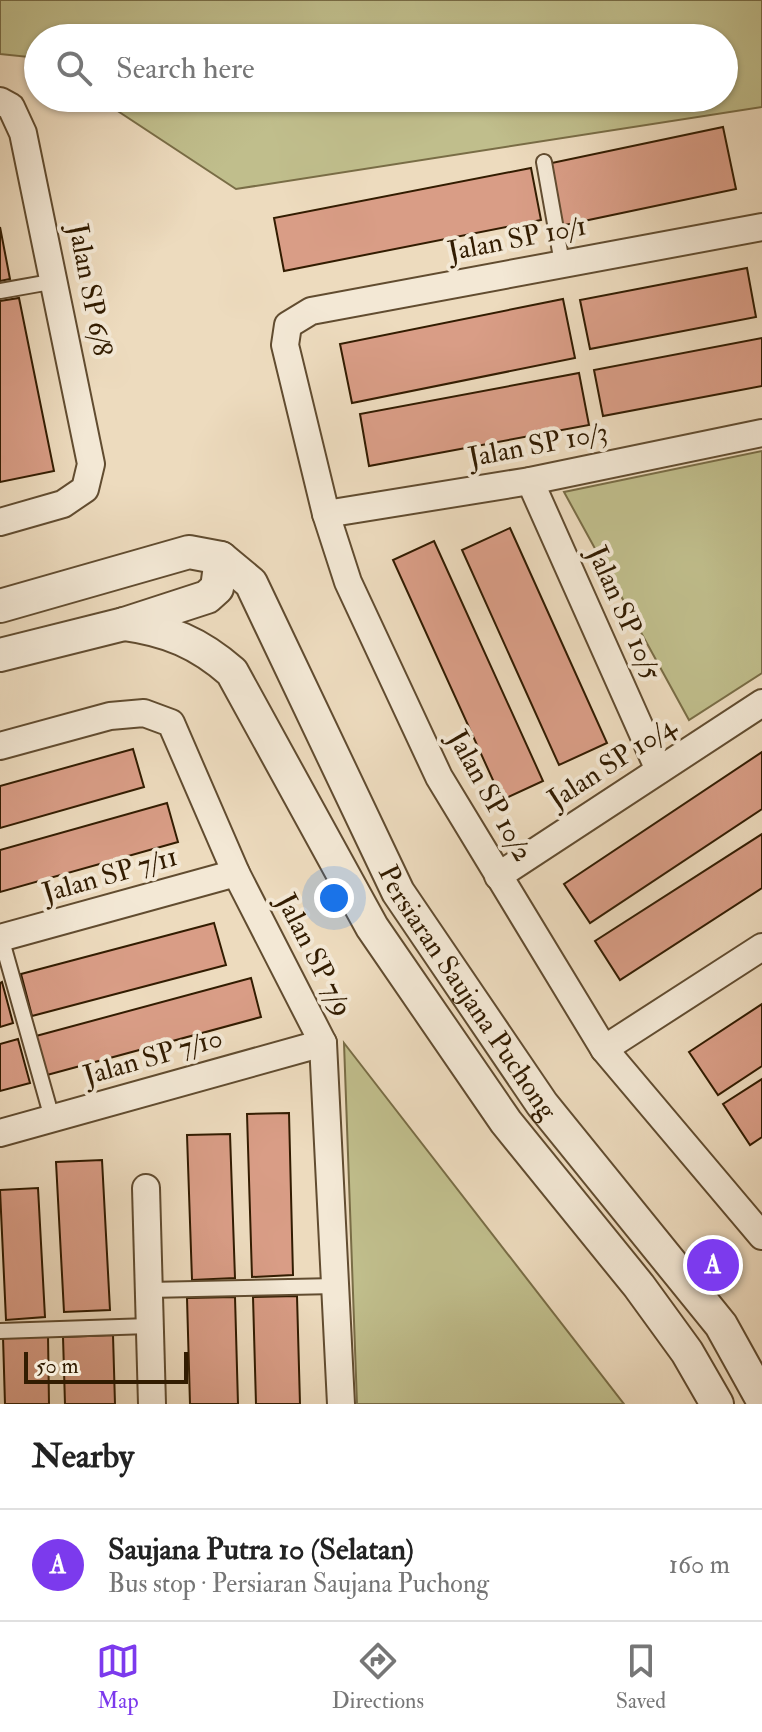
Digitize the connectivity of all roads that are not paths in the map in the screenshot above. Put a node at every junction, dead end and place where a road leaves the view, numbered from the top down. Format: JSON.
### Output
{"nodes":[{"id":1,"x":6,"y":104,"type":"edge"},
{"id":2,"x":544,"y":162,"type":"dead end"},
{"id":3,"x":762,"y":227,"type":"edge"},
{"id":4,"x":562,"y":263,"type":"junction"},
{"id":5,"x":56,"y":281,"type":"junction"},
{"id":6,"x":0,"y":291,"type":"edge"},
{"id":7,"x":288,"y":325,"type":"joint"},
{"id":8,"x":762,"y":433,"type":"edge"},
{"id":9,"x":530,"y":481,"type":"junction"},
{"id":10,"x":326,"y":514,"type":"junction"},
{"id":11,"x":0,"y":522,"type":"edge"},
{"id":12,"x":221,"y":558,"type":"junction"},
{"id":13,"x":0,"y":606,"type":"edge"},
{"id":14,"x":124,"y":624,"type":"junction"},
{"id":15,"x":0,"y":655,"type":"edge"},
{"id":16,"x":762,"y":703,"type":"edge"},
{"id":17,"x":0,"y":746,"type":"edge"},
{"id":18,"x":659,"y":770,"type":"junction"},
{"id":19,"x":236,"y":873,"type":"junction"},
{"id":20,"x":498,"y":876,"type":"junction"},
{"id":21,"x":0,"y":936,"type":"edge"},
{"id":22,"x":762,"y":947,"type":"edge"},
{"id":23,"x":323,"y":1043,"type":"junction"},
{"id":24,"x":604,"y":1049,"type":"junction"},
{"id":25,"x":52,"y":1118,"type":"junction"},
{"id":26,"x":0,"y":1133,"type":"edge"},
{"id":27,"x":146,"y":1188,"type":"dead end"},
{"id":28,"x":754,"y":1209,"type":"edge"},
{"id":29,"x":762,"y":1236,"type":"edge"},
{"id":30,"x":336,"y":1286,"type":"junction"},
{"id":31,"x":148,"y":1290,"type":"junction"},
{"id":32,"x":149,"y":1326,"type":"junction"},
{"id":33,"x":0,"y":1331,"type":"edge"},
{"id":34,"x":762,"y":1399,"type":"edge"},
{"id":35,"x":152,"y":1404,"type":"edge"},
{"id":36,"x":341,"y":1404,"type":"edge"},
{"id":37,"x":717,"y":1404,"type":"edge"}],
"edges":[{"from":1,"to":5,"type":"street","name":"Jalan SP 6/8"},
{"from":2,"to":4,"type":"lane"},
{"from":3,"to":4,"type":"street","name":"Jalan SP 10/1"},
{"from":4,"to":7,"type":"street","name":"Jalan SP 10/1"},
{"from":5,"to":6,"type":"lane"},
{"from":5,"to":11,"type":"street","name":"Jalan SP 6/8"},
{"from":7,"to":10,"type":"street","name":"Jalan SP 10/2"},
{"from":8,"to":9,"type":"street","name":"Jalan SP 10/3"},
{"from":9,"to":10,"type":"street","name":"Jalan SP 10/3"},
{"from":9,"to":18,"type":"street","name":"Jalan SP 10/5"},
{"from":10,"to":20,"type":"street","name":"Jalan SP 10/2"},
{"from":12,"to":13,"type":"street"},
{"from":12,"to":14,"type":"street"},
{"from":12,"to":34,"type":"street","name":"Persiaran Saujana Puchong"},
{"from":14,"to":15,"type":"street"},
{"from":14,"to":37,"type":"street","name":"Persiaran Saujana Puchong"},
{"from":16,"to":18,"type":"street","name":"Jalan SP 10/4"},
{"from":17,"to":19,"type":"street","name":"Jalan SP 7/9"},
{"from":18,"to":20,"type":"street","name":"Jalan SP 10/4"},
{"from":19,"to":21,"type":"street","name":"Jalan SP 7/11"},
{"from":19,"to":23,"type":"street","name":"Jalan SP 7/9"},
{"from":20,"to":24,"type":"street","name":"Jalan SP 10/2"},
{"from":21,"to":25,"type":"lane"},
{"from":22,"to":24,"type":"street"},
{"from":23,"to":25,"type":"street","name":"Jalan SP 7/10"},
{"from":23,"to":30,"type":"street","name":"Jalan SP 7/9"},
{"from":24,"to":28,"type":"street","name":"Jalan SP 10/2"},
{"from":25,"to":26,"type":"street","name":"Jalan SP 7/10"},
{"from":27,"to":31,"type":"street"},
{"from":28,"to":29,"type":"street","name":"Jalan SP 10/2"},
{"from":30,"to":31,"type":"lane"},
{"from":30,"to":36,"type":"street","name":"Jalan SP 7/9"},
{"from":31,"to":32,"type":"street"},
{"from":32,"to":33,"type":"lane"},
{"from":32,"to":35,"type":"street"}]}
